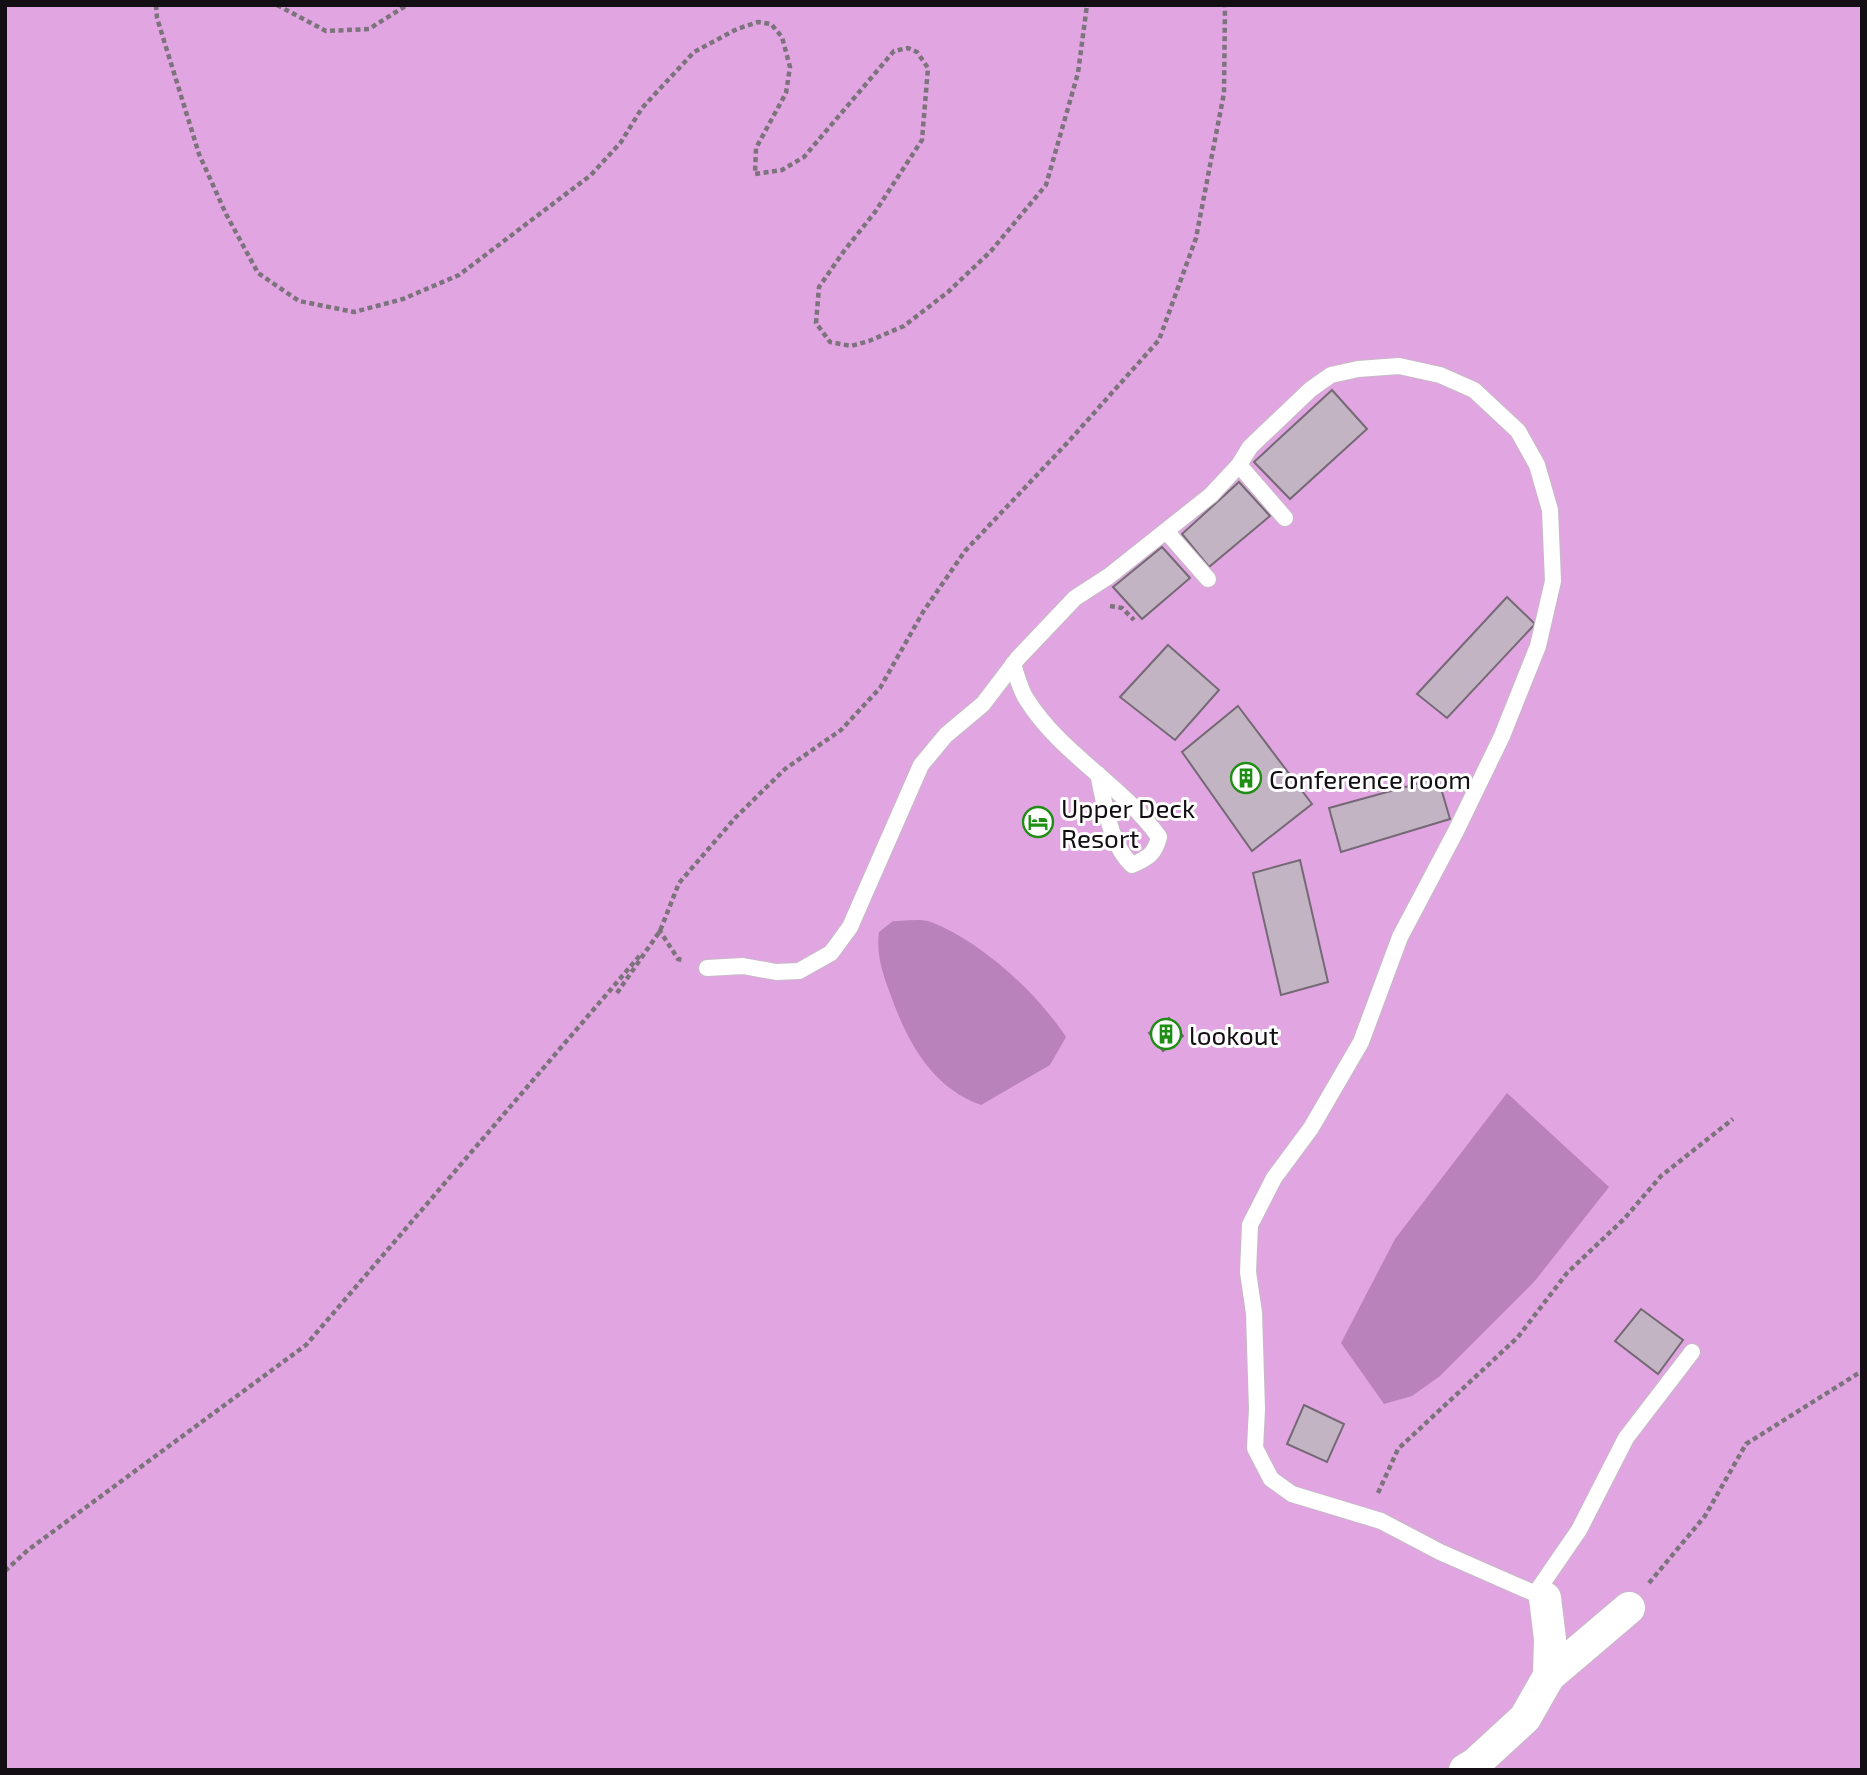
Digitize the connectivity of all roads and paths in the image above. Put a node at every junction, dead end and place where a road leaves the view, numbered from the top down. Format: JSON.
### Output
{"nodes":[{"id":1,"x":156,"y":5,"type":"edge"},
{"id":2,"x":277,"y":5,"type":"edge"},
{"id":3,"x":407,"y":5,"type":"edge"},
{"id":4,"x":1087,"y":5,"type":"edge"},
{"id":5,"x":1225,"y":5,"type":"edge"},
{"id":6,"x":1239,"y":465,"type":"junction"},
{"id":7,"x":1285,"y":518,"type":"dead end"},
{"id":8,"x":1166,"y":531,"type":"junction"},
{"id":9,"x":1208,"y":579,"type":"dead end"},
{"id":10,"x":1013,"y":664,"type":"junction"},
{"id":11,"x":1098,"y":774,"type":"junction"},
{"id":12,"x":660,"y":931,"type":"junction"},
{"id":13,"x":707,"y":968,"type":"joint"},
{"id":14,"x":617,"y":993,"type":"dead end"},
{"id":15,"x":1733,"y":1119,"type":"dead end"},
{"id":16,"x":1692,"y":1352,"type":"dead end"},
{"id":17,"x":1862,"y":1371,"type":"edge"},
{"id":18,"x":1367,"y":1516,"type":"junction"},
{"id":19,"x":5,"y":1571,"type":"edge"},
{"id":20,"x":1540,"y":1596,"type":"junction"},
{"id":21,"x":1629,"y":1608,"type":"joint"},
{"id":22,"x":1549,"y":1676,"type":"junction"},
{"id":23,"x":1465,"y":1770,"type":"edge"}],
"edges":[{"from":1,"to":4,"type":"path"},
{"from":2,"to":3,"type":"path"},
{"from":5,"to":12,"type":"path"},
{"from":6,"to":7,"type":"lane"},
{"from":6,"to":8,"type":"lane"},
{"from":6,"to":18,"type":"lane"},
{"from":8,"to":9,"type":"lane"},
{"from":8,"to":10,"type":"lane"},
{"from":10,"to":11,"type":"lane"},
{"from":10,"to":13,"type":"lane"},
{"from":11,"to":11,"type":"lane"},
{"from":12,"to":13,"type":"path"},
{"from":12,"to":14,"type":"path"},
{"from":12,"to":19,"type":"path"},
{"from":15,"to":18,"type":"path"},
{"from":16,"to":20,"type":"lane"},
{"from":17,"to":21,"type":"path"},
{"from":18,"to":20,"type":"lane"},
{"from":20,"to":22,"type":"street"},
{"from":21,"to":22,"type":"street"},
{"from":22,"to":23,"type":"street"}]}
